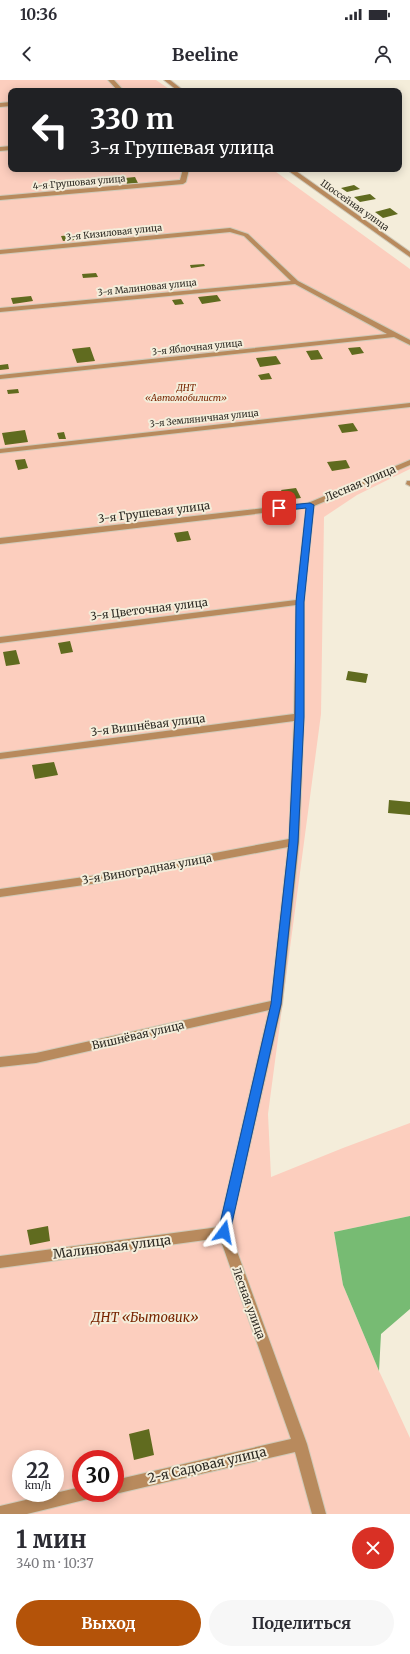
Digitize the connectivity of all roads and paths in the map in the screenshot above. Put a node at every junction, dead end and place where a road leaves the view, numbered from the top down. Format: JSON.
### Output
{"nodes":[{"id":1,"x":111,"y":80,"type":"edge"},
{"id":2,"x":167,"y":80,"type":"edge"},
{"id":3,"x":118,"y":88,"type":"edge"},
{"id":4,"x":177,"y":88,"type":"edge"},
{"id":5,"x":185,"y":172,"type":"edge"},
{"id":6,"x":293,"y":172,"type":"edge"},
{"id":7,"x":0,"y":198,"type":"edge"},
{"id":8,"x":0,"y":252,"type":"edge"},
{"id":9,"x":410,"y":255,"type":"edge"},
{"id":10,"x":296,"y":282,"type":"junction"},
{"id":11,"x":0,"y":310,"type":"edge"},
{"id":12,"x":395,"y":335,"type":"junction"},
{"id":13,"x":410,"y":343,"type":"edge"},
{"id":14,"x":0,"y":377,"type":"edge"},
{"id":15,"x":410,"y":405,"type":"edge"},
{"id":16,"x":0,"y":451,"type":"edge"},
{"id":17,"x":410,"y":462,"type":"edge"},
{"id":18,"x":310,"y":505,"type":"junction"},
{"id":19,"x":0,"y":541,"type":"edge"},
{"id":20,"x":300,"y":602,"type":"junction"},
{"id":21,"x":0,"y":640,"type":"edge"},
{"id":22,"x":299,"y":717,"type":"junction"},
{"id":23,"x":0,"y":756,"type":"edge"},
{"id":24,"x":294,"y":842,"type":"junction"},
{"id":25,"x":0,"y":893,"type":"edge"},
{"id":26,"x":276,"y":1004,"type":"junction"},
{"id":27,"x":0,"y":1062,"type":"edge"},
{"id":28,"x":224,"y":1232,"type":"junction"},
{"id":29,"x":0,"y":1262,"type":"edge"},
{"id":30,"x":300,"y":1444,"type":"junction"},
{"id":31,"x":124,"y":1484,"type":"edge"},
{"id":32,"x":72,"y":1496,"type":"edge"},
{"id":33,"x":0,"y":1513,"type":"edge"},
{"id":34,"x":319,"y":1514,"type":"edge"}],
"edges":[{"from":1,"to":3,"type":"street"},
{"from":2,"to":4,"type":"street"},
{"from":5,"to":7,"type":"street","name":"4-я Грушовая улица"},
{"from":6,"to":9,"type":"street","name":"Шоссейная улица"},
{"from":8,"to":10,"type":"street","name":"3-я Кизиловая улица"},
{"from":10,"to":11,"type":"street","name":"3-я Малиновая улица"},
{"from":10,"to":12,"type":"street"},
{"from":12,"to":13,"type":"street"},
{"from":12,"to":14,"type":"street","name":"3-я Яблочная улица"},
{"from":15,"to":16,"type":"street","name":"3-я Земляничная улица"},
{"from":17,"to":18,"type":"street","name":"Лесная улица"},
{"from":18,"to":19,"type":"street","name":"3-я Грушевая улица"},
{"from":18,"to":20,"type":"street"},
{"from":20,"to":21,"type":"street","name":"3-я Цветочная улица"},
{"from":20,"to":22,"type":"street"},
{"from":22,"to":23,"type":"street","name":"3-я Вишнёвая улица"},
{"from":22,"to":24,"type":"street"},
{"from":24,"to":25,"type":"street","name":"3-я Виноградная улица"},
{"from":24,"to":26,"type":"street"},
{"from":26,"to":27,"type":"street","name":"Вишнёвая улица"},
{"from":26,"to":28,"type":"street"},
{"from":28,"to":29,"type":"street","name":"Малиновая улица"},
{"from":28,"to":30,"type":"street","name":"Лесная улица"},
{"from":30,"to":31,"type":"street","name":"2-я Садовая улица"},
{"from":30,"to":34,"type":"street","name":"Лесная улица"},
{"from":32,"to":33,"type":"street"}]}
